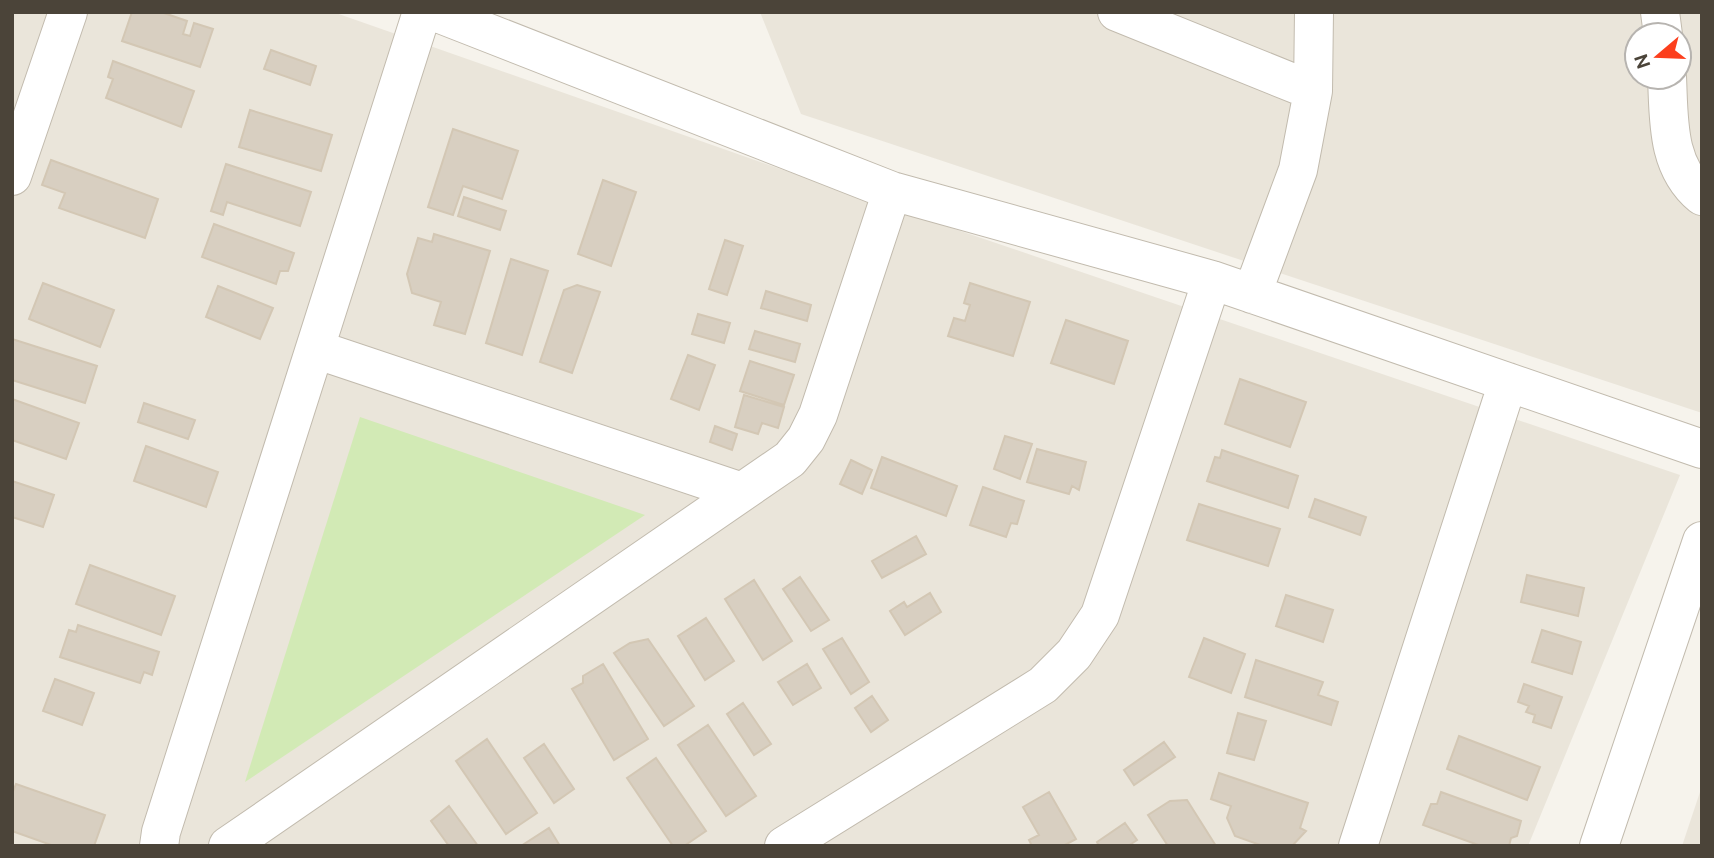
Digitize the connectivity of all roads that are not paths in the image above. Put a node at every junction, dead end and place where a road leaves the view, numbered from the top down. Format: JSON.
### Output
{"nodes":[{"id":1,"x":68,"y":12,"type":"edge"},
{"id":2,"x":422,"y":12,"type":"edge"},
{"id":3,"x":435,"y":12,"type":"edge"},
{"id":4,"x":1117,"y":12,"type":"edge"},
{"id":5,"x":1314,"y":12,"type":"edge"},
{"id":6,"x":1313,"y":90,"type":"junction"},
{"id":7,"x":1668,"y":91,"type":"edge"},
{"id":8,"x":22,"y":113,"type":"edge"},
{"id":9,"x":12,"y":176,"type":"edge"},
{"id":10,"x":892,"y":191,"type":"junction"},
{"id":11,"x":1702,"y":196,"type":"edge"},
{"id":12,"x":1212,"y":280,"type":"junction"},
{"id":13,"x":1252,"y":294,"type":"junction"},
{"id":14,"x":315,"y":349,"type":"junction"},
{"id":15,"x":1508,"y":382,"type":"junction"},
{"id":16,"x":1702,"y":449,"type":"edge"},
{"id":17,"x":742,"y":492,"type":"junction"},
{"id":18,"x":1702,"y":541,"type":"edge"},
{"id":19,"x":159,"y":846,"type":"edge"},
{"id":20,"x":228,"y":846,"type":"edge"},
{"id":21,"x":784,"y":846,"type":"edge"},
{"id":22,"x":1359,"y":846,"type":"edge"},
{"id":23,"x":1599,"y":846,"type":"edge"}],
"edges":[{"from":1,"to":8,"type":"street"},
{"from":2,"to":14,"type":"street"},
{"from":3,"to":10,"type":"street"},
{"from":4,"to":6,"type":"street"},
{"from":5,"to":6,"type":"street"},
{"from":6,"to":13,"type":"street"},
{"from":7,"to":11,"type":"street"},
{"from":8,"to":9,"type":"street"},
{"from":10,"to":12,"type":"street"},
{"from":10,"to":17,"type":"street"},
{"from":12,"to":13,"type":"street"},
{"from":12,"to":21,"type":"street"},
{"from":13,"to":15,"type":"street"},
{"from":14,"to":17,"type":"street"},
{"from":14,"to":19,"type":"street"},
{"from":15,"to":16,"type":"street"},
{"from":15,"to":22,"type":"street"},
{"from":17,"to":20,"type":"street"},
{"from":18,"to":23,"type":"street"}]}
